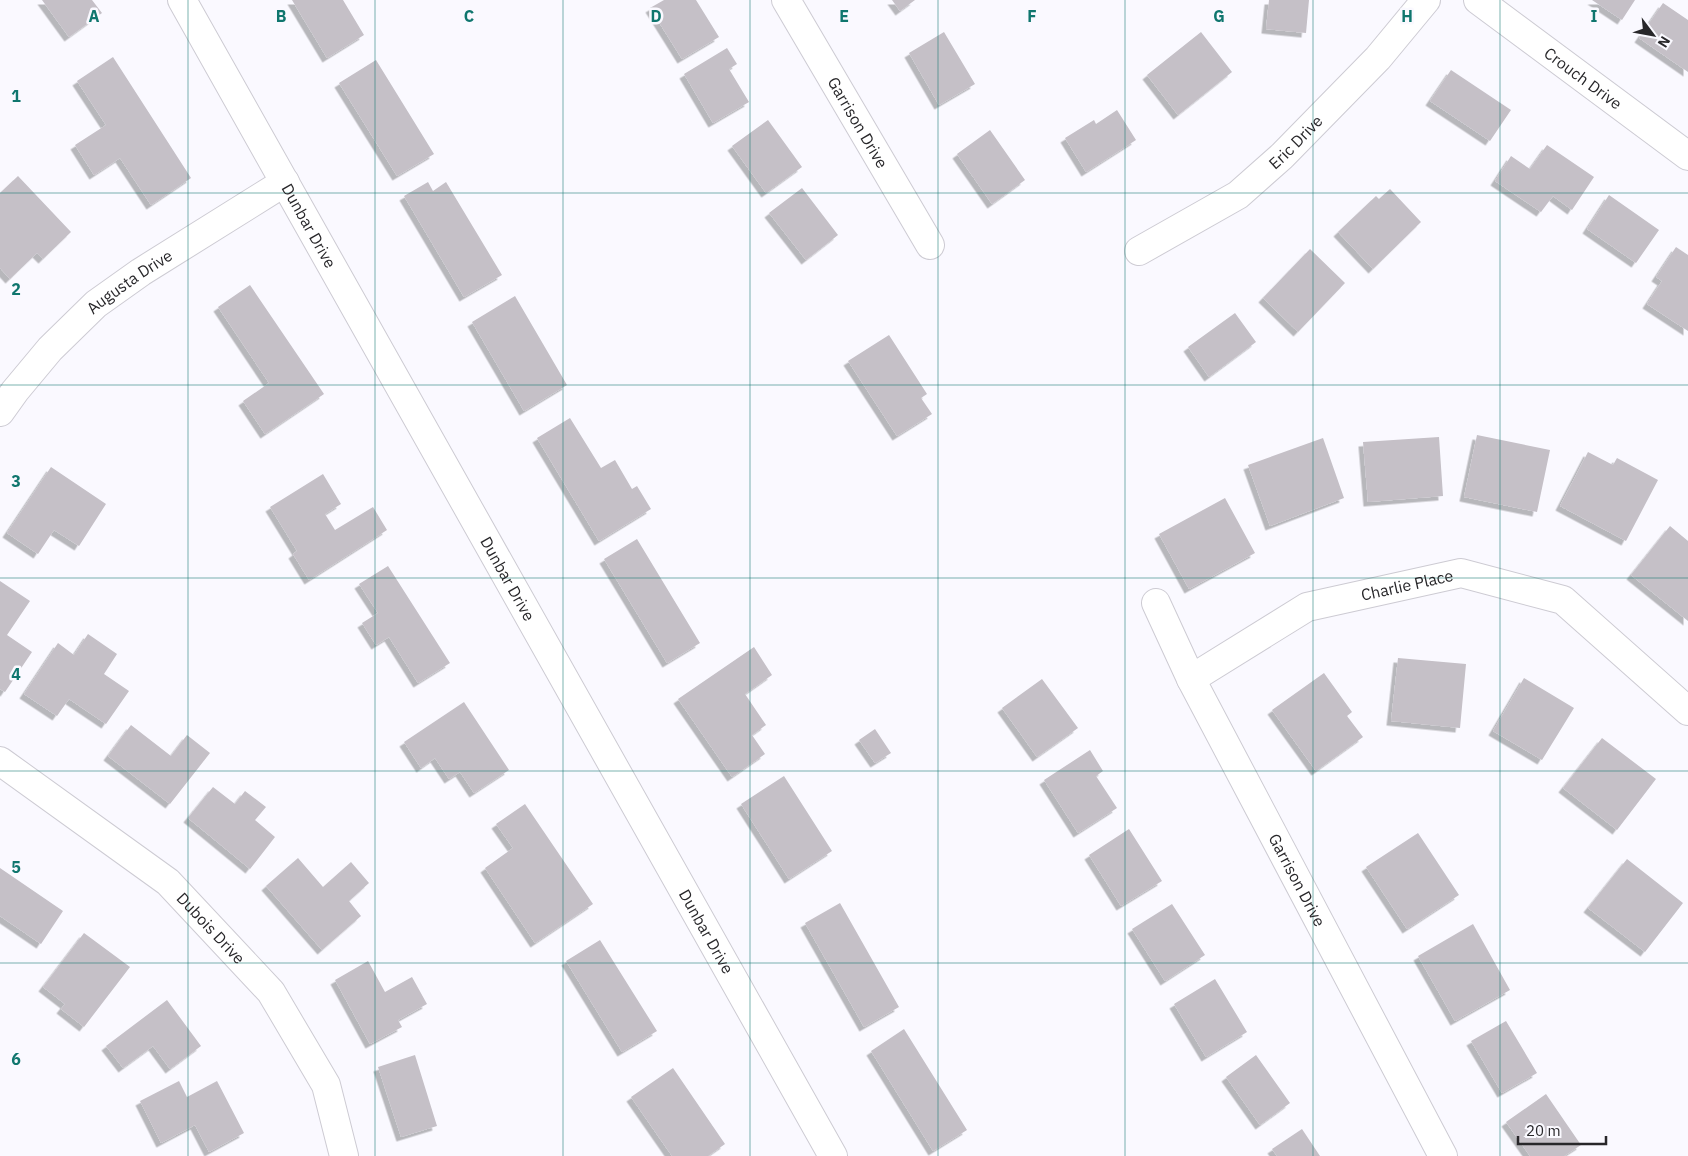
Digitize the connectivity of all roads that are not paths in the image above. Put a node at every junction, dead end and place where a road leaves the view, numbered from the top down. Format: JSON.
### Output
{"nodes":[{"id":1,"x":182,"y":0,"type":"edge"},
{"id":2,"x":786,"y":0,"type":"edge"},
{"id":3,"x":1426,"y":0,"type":"edge"},
{"id":4,"x":1478,"y":0,"type":"edge"},
{"id":5,"x":1688,"y":156,"type":"edge"},
{"id":6,"x":285,"y":182,"type":"junction"},
{"id":7,"x":930,"y":246,"type":"dead end"},
{"id":8,"x":1140,"y":252,"type":"dead end"},
{"id":9,"x":0,"y":412,"type":"edge"},
{"id":10,"x":1156,"y":603,"type":"dead end"},
{"id":11,"x":1191,"y":679,"type":"junction"},
{"id":12,"x":1688,"y":711,"type":"edge"},
{"id":13,"x":0,"y":761,"type":"edge"},
{"id":14,"x":344,"y":1156,"type":"edge"},
{"id":15,"x":833,"y":1156,"type":"edge"},
{"id":16,"x":1443,"y":1156,"type":"edge"}],
"edges":[{"from":1,"to":6,"type":"street","name":"Dunbar Drive"},
{"from":2,"to":7,"type":"street","name":"Garrison Drive"},
{"from":3,"to":8,"type":"street","name":"Eric Drive"},
{"from":4,"to":5,"type":"street","name":"Crouch Drive"},
{"from":6,"to":9,"type":"street","name":"Augusta Drive"},
{"from":6,"to":15,"type":"street","name":"Dunbar Drive"},
{"from":10,"to":11,"type":"street","name":"Garrison Drive"},
{"from":11,"to":12,"type":"street","name":"Charlie Place"},
{"from":11,"to":16,"type":"street","name":"Garrison Drive"},
{"from":13,"to":14,"type":"street","name":"Dubois Drive"}]}
